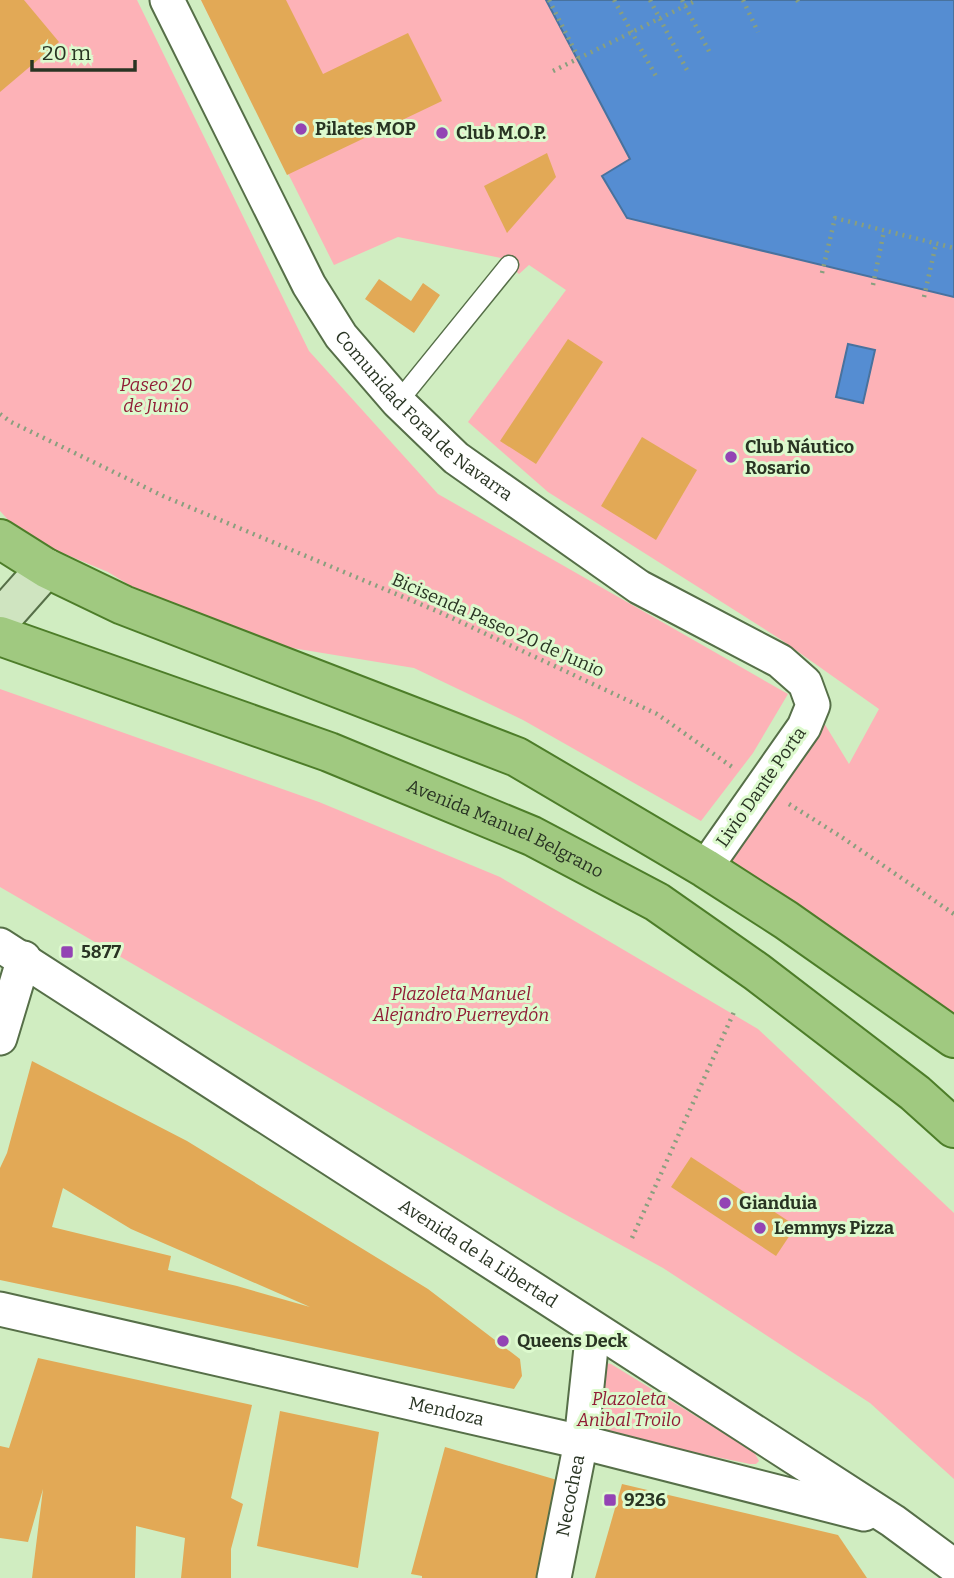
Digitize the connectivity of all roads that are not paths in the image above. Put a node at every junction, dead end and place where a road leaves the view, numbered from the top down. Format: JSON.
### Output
{"nodes":[{"id":1,"x":167,"y":0,"type":"edge"},
{"id":2,"x":509,"y":265,"type":"dead end"},
{"id":3,"x":398,"y":402,"type":"junction"},
{"id":4,"x":0,"y":538,"type":"edge"},
{"id":5,"x":46,"y":568,"type":"junction"},
{"id":6,"x":0,"y":620,"type":"edge"},
{"id":7,"x":0,"y":636,"type":"edge"},
{"id":8,"x":813,"y":705,"type":"joint"},
{"id":9,"x":705,"y":867,"type":"junction"},
{"id":10,"x":12,"y":952,"type":"edge"},
{"id":11,"x":0,"y":1038,"type":"edge"},
{"id":12,"x":954,"y":1038,"type":"edge"},
{"id":13,"x":954,"y":1128,"type":"edge"},
{"id":14,"x":0,"y":1309,"type":"edge"},
{"id":15,"x":593,"y":1329,"type":"junction"},
{"id":16,"x":581,"y":1443,"type":"junction"},
{"id":17,"x":894,"y":1521,"type":"junction"},
{"id":18,"x":954,"y":1566,"type":"edge"},
{"id":19,"x":554,"y":1578,"type":"edge"}],
"edges":[{"from":1,"to":3,"type":"street","name":"Comunidad Foral de Navarra"},
{"from":2,"to":3,"type":"lane"},
{"from":3,"to":8,"type":"street","name":"Comunidad Foral de Navarra"},
{"from":4,"to":5,"type":"main road"},
{"from":5,"to":6,"type":"main road"},
{"from":5,"to":9,"type":"main road"},
{"from":7,"to":13,"type":"main road","name":"Avenida Manuel Belgrano"},
{"from":8,"to":9,"type":"street","name":"Livio Dante Porta"},
{"from":9,"to":12,"type":"main road"},
{"from":10,"to":11,"type":"street"},
{"from":10,"to":15,"type":"street","name":"Avenida de la Libertad"},
{"from":14,"to":16,"type":"street","name":"Mendoza"},
{"from":15,"to":16,"type":"street","name":"Necochea"},
{"from":15,"to":17,"type":"street","name":"Avenida de la Libertad"},
{"from":16,"to":17,"type":"street","name":"Mendoza"},
{"from":16,"to":19,"type":"street","name":"Necochea"},
{"from":17,"to":18,"type":"street","name":"Avenida de la Libertad"}]}
